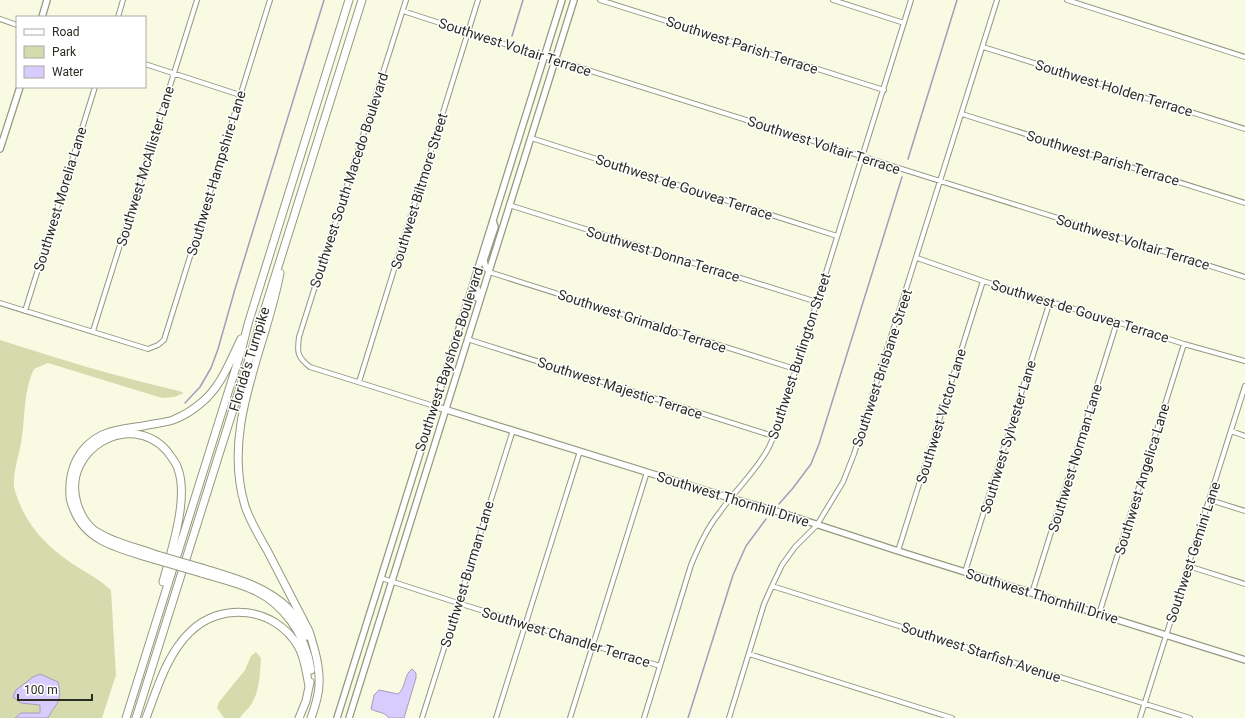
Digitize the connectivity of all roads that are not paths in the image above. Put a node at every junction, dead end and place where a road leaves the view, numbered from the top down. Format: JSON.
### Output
{"nodes":[{"id":1,"x":47,"y":0,"type":"edge"},
{"id":2,"x":123,"y":0,"type":"edge"},
{"id":3,"x":197,"y":0,"type":"edge"},
{"id":4,"x":270,"y":0,"type":"edge"},
{"id":5,"x":349,"y":0,"type":"edge"},
{"id":6,"x":362,"y":0,"type":"edge"},
{"id":7,"x":406,"y":0,"type":"edge"},
{"id":8,"x":478,"y":0,"type":"edge"},
{"id":9,"x":562,"y":0,"type":"edge"},
{"id":10,"x":574,"y":0,"type":"edge"},
{"id":11,"x":600,"y":0,"type":"edge"},
{"id":12,"x":833,"y":0,"type":"edge"},
{"id":13,"x":912,"y":0,"type":"edge"},
{"id":14,"x":997,"y":0,"type":"edge"},
{"id":15,"x":1067,"y":0,"type":"edge"},
{"id":16,"x":403,"y":11,"type":"junction"},
{"id":17,"x":42,"y":16,"type":"edge"},
{"id":18,"x":118,"y":16,"type":"edge"},
{"id":19,"x":0,"y":19,"type":"edge"},
{"id":20,"x":904,"y":23,"type":"junction"},
{"id":21,"x":16,"y":25,"type":"edge"},
{"id":22,"x":468,"y":32,"type":"junction"},
{"id":23,"x":983,"y":47,"type":"junction"},
{"id":24,"x":545,"y":56,"type":"junction"},
{"id":25,"x":1245,"y":57,"type":"edge"},
{"id":26,"x":555,"y":60,"type":"junction"},
{"id":27,"x":146,"y":64,"type":"edge"},
{"id":28,"x":174,"y":73,"type":"junction"},
{"id":29,"x":20,"y":88,"type":"edge"},
{"id":30,"x":95,"y":88,"type":"edge"},
{"id":31,"x":884,"y":90,"type":"junction"},
{"id":32,"x":240,"y":95,"type":"junction"},
{"id":33,"x":962,"y":114,"type":"junction"},
{"id":34,"x":1245,"y":129,"type":"edge"},
{"id":35,"x":531,"y":138,"type":"junction"},
{"id":36,"x":0,"y":149,"type":"edge"},
{"id":37,"x":862,"y":157,"type":"junction"},
{"id":38,"x":940,"y":181,"type":"junction"},
{"id":39,"x":1245,"y":203,"type":"edge"},
{"id":40,"x":509,"y":205,"type":"junction"},
{"id":41,"x":493,"y":220,"type":"junction"},
{"id":42,"x":837,"y":236,"type":"junction"},
{"id":43,"x":285,"y":249,"type":"junction"},
{"id":44,"x":917,"y":258,"type":"junction"},
{"id":45,"x":489,"y":272,"type":"junction"},
{"id":46,"x":1245,"y":277,"type":"edge"},
{"id":47,"x":983,"y":281,"type":"junction"},
{"id":48,"x":473,"y":284,"type":"junction"},
{"id":49,"x":1050,"y":301,"type":"junction"},
{"id":50,"x":817,"y":302,"type":"junction"},
{"id":51,"x":0,"y":303,"type":"edge"},
{"id":52,"x":25,"y":310,"type":"junction"},
{"id":53,"x":1117,"y":322,"type":"junction"},
{"id":54,"x":248,"y":324,"type":"junction"},
{"id":55,"x":471,"y":326,"type":"junction"},
{"id":56,"x":93,"y":331,"type":"junction"},
{"id":57,"x":467,"y":339,"type":"junction"},
{"id":58,"x":1184,"y":344,"type":"junction"},
{"id":59,"x":301,"y":360,"type":"joint"},
{"id":60,"x":1245,"y":361,"type":"edge"},
{"id":61,"x":795,"y":369,"type":"junction"},
{"id":62,"x":359,"y":382,"type":"junction"},
{"id":63,"x":1245,"y":386,"type":"edge"},
{"id":64,"x":434,"y":406,"type":"junction"},
{"id":65,"x":446,"y":409,"type":"junction"},
{"id":66,"x":512,"y":430,"type":"junction"},
{"id":67,"x":1231,"y":431,"type":"junction"},
{"id":68,"x":773,"y":436,"type":"junction"},
{"id":69,"x":1245,"y":436,"type":"edge"},
{"id":70,"x":580,"y":451,"type":"junction"},
{"id":71,"x":647,"y":472,"type":"junction"},
{"id":72,"x":730,"y":498,"type":"junction"},
{"id":73,"x":1210,"y":500,"type":"junction"},
{"id":74,"x":1245,"y":511,"type":"edge"},
{"id":75,"x":817,"y":525,"type":"junction"},
{"id":76,"x":898,"y":551,"type":"junction"},
{"id":77,"x":154,"y":556,"type":"junction"},
{"id":78,"x":1188,"y":566,"type":"junction"},
{"id":79,"x":201,"y":571,"type":"junction"},
{"id":80,"x":965,"y":572,"type":"junction"},
{"id":81,"x":381,"y":578,"type":"junction"},
{"id":82,"x":391,"y":581,"type":"junction"},
{"id":83,"x":1245,"y":584,"type":"edge"},
{"id":84,"x":772,"y":586,"type":"junction"},
{"id":85,"x":1032,"y":593,"type":"junction"},
{"id":86,"x":458,"y":604,"type":"junction"},
{"id":87,"x":1099,"y":614,"type":"junction"},
{"id":88,"x":526,"y":624,"type":"junction"},
{"id":89,"x":1167,"y":635,"type":"junction"},
{"id":90,"x":148,"y":643,"type":"junction"},
{"id":91,"x":314,"y":644,"type":"junction"},
{"id":92,"x":592,"y":645,"type":"junction"},
{"id":93,"x":749,"y":654,"type":"junction"},
{"id":94,"x":1245,"y":660,"type":"edge"},
{"id":95,"x":660,"y":666,"type":"junction"},
{"id":96,"x":309,"y":686,"type":"junction"},
{"id":97,"x":1145,"y":704,"type":"junction"},
{"id":98,"x":126,"y":718,"type":"edge"},
{"id":99,"x":136,"y":718,"type":"edge"},
{"id":100,"x":146,"y":718,"type":"edge"},
{"id":101,"x":299,"y":718,"type":"edge"},
{"id":102,"x":311,"y":718,"type":"edge"},
{"id":103,"x":337,"y":718,"type":"edge"},
{"id":104,"x":349,"y":718,"type":"edge"},
{"id":105,"x":422,"y":718,"type":"edge"},
{"id":106,"x":496,"y":718,"type":"edge"},
{"id":107,"x":570,"y":718,"type":"edge"},
{"id":108,"x":644,"y":718,"type":"edge"},
{"id":109,"x":729,"y":718,"type":"edge"},
{"id":110,"x":952,"y":718,"type":"edge"},
{"id":111,"x":1140,"y":718,"type":"edge"},
{"id":112,"x":1190,"y":718,"type":"edge"}],
"edges":[{"from":1,"to":17,"type":"main road"},
{"from":2,"to":18,"type":"street"},
{"from":3,"to":28,"type":"street","name":"Southwest McAllister Lane"},
{"from":4,"to":32,"type":"street","name":"Southwest Hampshire Lane"},
{"from":5,"to":54,"type":"highway","name":"Florida's Turnpike"},
{"from":6,"to":43,"type":"highway","name":"Florida's Turnpike"},
{"from":7,"to":16,"type":"street","name":"Southwest South Macedo Boulevard"},
{"from":8,"to":22,"type":"street","name":"Southwest Biltmore Street"},
{"from":9,"to":24,"type":"main road","name":"Southwest Bayshore Boulevard"},
{"from":10,"to":26,"type":"main road","name":"Southwest Bayshore Boulevard"},
{"from":11,"to":31,"type":"street","name":"Southwest Parish Terrace"},
{"from":12,"to":20,"type":"street"},
{"from":13,"to":20,"type":"street","name":"Southwest Burlington Street"},
{"from":14,"to":23,"type":"street","name":"Southwest Brisbane Street"},
{"from":15,"to":25,"type":"street"},
{"from":16,"to":22,"type":"street","name":"Southwest Voltair Terrace"},
{"from":16,"to":59,"type":"street","name":"Southwest South Macedo Boulevard"},
{"from":19,"to":21,"type":"street"},
{"from":20,"to":31,"type":"street","name":"Southwest Burlington Street"},
{"from":22,"to":24,"type":"street","name":"Southwest Voltair Terrace"},
{"from":22,"to":62,"type":"street","name":"Southwest Biltmore Street"},
{"from":23,"to":33,"type":"street","name":"Southwest Brisbane Street"},
{"from":23,"to":34,"type":"street","name":"Southwest Holden Terrace"},
{"from":24,"to":26,"type":"street","name":"Southwest Voltair Terrace"},
{"from":24,"to":41,"type":"main road","name":"Southwest Bayshore Boulevard"},
{"from":26,"to":35,"type":"main road","name":"Southwest Bayshore Boulevard"},
{"from":26,"to":37,"type":"street","name":"Southwest Voltair Terrace"},
{"from":27,"to":28,"type":"street"},
{"from":28,"to":32,"type":"street"},
{"from":28,"to":56,"type":"street","name":"Southwest McAllister Lane"},
{"from":29,"to":36,"type":"main road"},
{"from":30,"to":52,"type":"street","name":"Southwest Morelia Lane"},
{"from":31,"to":37,"type":"street","name":"Southwest Burlington Street"},
{"from":32,"to":56,"type":"street","name":"Southwest Hampshire Lane"},
{"from":33,"to":38,"type":"street","name":"Southwest Brisbane Street"},
{"from":33,"to":39,"type":"street","name":"Southwest Parish Terrace"},
{"from":35,"to":40,"type":"main road","name":"Southwest Bayshore Boulevard"},
{"from":35,"to":42,"type":"street","name":"Southwest de Gouvea Terrace"},
{"from":37,"to":38,"type":"street","name":"Southwest Voltair Terrace"},
{"from":37,"to":42,"type":"street","name":"Southwest Burlington Street"},
{"from":38,"to":44,"type":"street","name":"Southwest Brisbane Street"},
{"from":38,"to":46,"type":"street","name":"Southwest Voltair Terrace"},
{"from":40,"to":45,"type":"main road","name":"Southwest Bayshore Boulevard"},
{"from":40,"to":50,"type":"street","name":"Southwest Donna Terrace"},
{"from":41,"to":45,"type":"main road"},
{"from":41,"to":48,"type":"main road","name":"Southwest Bayshore Boulevard"},
{"from":42,"to":50,"type":"street","name":"Southwest Burlington Street"},
{"from":43,"to":91,"type":"highway"},
{"from":43,"to":99,"type":"highway","name":"Florida's Turnpike"},
{"from":44,"to":47,"type":"street","name":"Southwest de Gouvea Terrace"},
{"from":44,"to":75,"type":"street","name":"Southwest Brisbane Street"},
{"from":45,"to":55,"type":"main road","name":"Southwest Bayshore Boulevard"},
{"from":45,"to":61,"type":"street","name":"Southwest Grimaldo Terrace"},
{"from":47,"to":49,"type":"street","name":"Southwest de Gouvea Terrace"},
{"from":47,"to":76,"type":"street","name":"Southwest Victor Lane"},
{"from":48,"to":55,"type":"main road"},
{"from":48,"to":64,"type":"main road","name":"Southwest Bayshore Boulevard"},
{"from":49,"to":53,"type":"street","name":"Southwest de Gouvea Terrace"},
{"from":49,"to":80,"type":"street","name":"Southwest Sylvester Lane"},
{"from":50,"to":61,"type":"street","name":"Southwest Burlington Street"},
{"from":51,"to":52,"type":"street"},
{"from":52,"to":56,"type":"street"},
{"from":53,"to":58,"type":"street","name":"Southwest de Gouvea Terrace"},
{"from":53,"to":85,"type":"street","name":"Southwest Norman Lane"},
{"from":54,"to":77,"type":"highway"},
{"from":54,"to":90,"type":"highway","name":"Florida's Turnpike"},
{"from":55,"to":57,"type":"main road","name":"Southwest Bayshore Boulevard"},
{"from":57,"to":65,"type":"main road","name":"Southwest Bayshore Boulevard"},
{"from":57,"to":68,"type":"street","name":"Southwest Majestic Terrace"},
{"from":58,"to":60,"type":"street","name":"Southwest de Gouvea Terrace"},
{"from":58,"to":87,"type":"street","name":"Southwest Angelica Lane"},
{"from":59,"to":62,"type":"street","name":"Southwest Thornhill Drive"},
{"from":61,"to":68,"type":"street","name":"Southwest Burlington Street"},
{"from":62,"to":64,"type":"street","name":"Southwest Thornhill Drive"},
{"from":63,"to":67,"type":"street","name":"Southwest Gemini Lane"},
{"from":64,"to":65,"type":"main road","name":"Southwest Thornhill Drive"},
{"from":64,"to":81,"type":"main road","name":"Southwest Bayshore Boulevard"},
{"from":65,"to":66,"type":"main road","name":"Southwest Thornhill Drive"},
{"from":65,"to":82,"type":"main road","name":"Southwest Bayshore Boulevard"},
{"from":66,"to":70,"type":"main road","name":"Southwest Thornhill Drive"},
{"from":66,"to":86,"type":"street","name":"Southwest Burman Lane"},
{"from":67,"to":69,"type":"street"},
{"from":67,"to":73,"type":"street","name":"Southwest Gemini Lane"},
{"from":68,"to":72,"type":"street","name":"Southwest Burlington Street"},
{"from":70,"to":71,"type":"main road","name":"Southwest Thornhill Drive"},
{"from":70,"to":88,"type":"street"},
{"from":71,"to":72,"type":"main road","name":"Southwest Thornhill Drive"},
{"from":71,"to":92,"type":"street"},
{"from":72,"to":75,"type":"main road","name":"Southwest Thornhill Drive"},
{"from":72,"to":95,"type":"street","name":"Southwest Burlington Street"},
{"from":73,"to":74,"type":"street"},
{"from":73,"to":78,"type":"street","name":"Southwest Gemini Lane"},
{"from":75,"to":76,"type":"main road","name":"Southwest Thornhill Drive"},
{"from":75,"to":84,"type":"street","name":"Southwest Brisbane Street"},
{"from":76,"to":80,"type":"main road","name":"Southwest Thornhill Drive"},
{"from":77,"to":79,"type":"highway","bridge":true},
{"from":77,"to":90,"type":"highway"},
{"from":78,"to":83,"type":"street"},
{"from":78,"to":89,"type":"street","name":"Southwest Gemini Lane"},
{"from":79,"to":91,"type":"highway"},
{"from":79,"to":96,"type":"highway"},
{"from":80,"to":85,"type":"main road","name":"Southwest Thornhill Drive"},
{"from":81,"to":82,"type":"street","name":"Southwest Chandler Terrace"},
{"from":81,"to":103,"type":"main road","name":"Southwest Bayshore Boulevard"},
{"from":82,"to":86,"type":"street","name":"Southwest Chandler Terrace"},
{"from":82,"to":104,"type":"main road","name":"Southwest Bayshore Boulevard"},
{"from":84,"to":93,"type":"street","name":"Southwest Brisbane Street"},
{"from":84,"to":97,"type":"street","name":"Southwest Starfish Avenue"},
{"from":85,"to":87,"type":"main road","name":"Southwest Thornhill Drive"},
{"from":86,"to":88,"type":"street","name":"Southwest Chandler Terrace"},
{"from":86,"to":105,"type":"street","name":"Southwest Burman Lane"},
{"from":87,"to":89,"type":"main road","name":"Southwest Thornhill Drive"},
{"from":88,"to":92,"type":"street","name":"Southwest Chandler Terrace"},
{"from":88,"to":106,"type":"street"},
{"from":89,"to":94,"type":"main road","name":"Southwest Thornhill Drive"},
{"from":89,"to":97,"type":"street","name":"Southwest Gemini Lane"},
{"from":90,"to":98,"type":"highway","name":"Florida's Turnpike"},
{"from":91,"to":102,"type":"highway"},
{"from":92,"to":95,"type":"street","name":"Southwest Chandler Terrace"},
{"from":92,"to":107,"type":"street"},
{"from":93,"to":109,"type":"street","name":"Southwest Brisbane Street"},
{"from":93,"to":110,"type":"street"},
{"from":95,"to":108,"type":"street","name":"Southwest Burlington Street"},
{"from":96,"to":100,"type":"highway"},
{"from":96,"to":101,"type":"highway"},
{"from":97,"to":111,"type":"street","name":"Southwest Gemini Lane"},
{"from":97,"to":112,"type":"street","name":"Southwest Starfish Avenue"}]}
